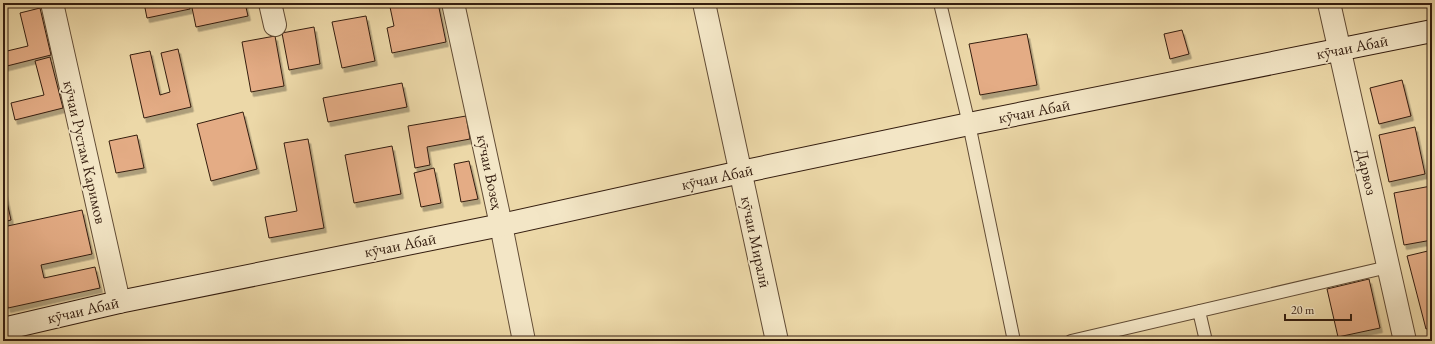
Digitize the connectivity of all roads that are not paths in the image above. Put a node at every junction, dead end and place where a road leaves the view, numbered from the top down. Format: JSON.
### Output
{"nodes":[{"id":1,"x":52,"y":3,"type":"edge"},
{"id":2,"x":270,"y":3,"type":"edge"},
{"id":3,"x":453,"y":3,"type":"edge"},
{"id":4,"x":704,"y":3,"type":"edge"},
{"id":5,"x":940,"y":3,"type":"edge"},
{"id":6,"x":1329,"y":3,"type":"edge"},
{"id":7,"x":275,"y":25,"type":"dead end"},
{"id":8,"x":1432,"y":31,"type":"edge"},
{"id":9,"x":1339,"y":49,"type":"junction"},
{"id":10,"x":969,"y":124,"type":"junction"},
{"id":11,"x":741,"y":172,"type":"junction"},
{"id":12,"x":501,"y":225,"type":"junction"},
{"id":13,"x":1388,"y":267,"type":"junction"},
{"id":14,"x":119,"y":302,"type":"junction"},
{"id":15,"x":1199,"y":311,"type":"junction"},
{"id":16,"x":3,"y":329,"type":"edge"},
{"id":17,"x":524,"y":341,"type":"edge"},
{"id":18,"x":777,"y":341,"type":"edge"},
{"id":19,"x":1014,"y":341,"type":"edge"},
{"id":20,"x":1071,"y":341,"type":"edge"},
{"id":21,"x":1206,"y":341,"type":"edge"},
{"id":22,"x":1405,"y":341,"type":"edge"}],
"edges":[{"from":1,"to":14,"type":"street","name":"кӯчаи Рустам Каримов"},
{"from":2,"to":7,"type":"street"},
{"from":3,"to":12,"type":"street","name":"кӯчаи Возеҳ"},
{"from":4,"to":11,"type":"street","name":"кӯчаи Миралӣ"},
{"from":5,"to":10,"type":"lane"},
{"from":6,"to":9,"type":"street","name":"Дарвоз"},
{"from":8,"to":9,"type":"street","name":"кӯчаи Абаӣ"},
{"from":9,"to":10,"type":"street","name":"кӯчаи Абаӣ"},
{"from":9,"to":13,"type":"street","name":"Дарвоз"},
{"from":10,"to":11,"type":"street","name":"кӯчаи Абаӣ"},
{"from":10,"to":19,"type":"lane"},
{"from":11,"to":12,"type":"street","name":"кӯчаи Абаӣ"},
{"from":11,"to":18,"type":"street","name":"кӯчаи Миралӣ"},
{"from":12,"to":14,"type":"street","name":"кӯчаи Абаӣ"},
{"from":12,"to":17,"type":"street","name":"кӯчаи Возеҳ"},
{"from":13,"to":15,"type":"lane"},
{"from":13,"to":22,"type":"street","name":"Дарвоз"},
{"from":14,"to":16,"type":"street","name":"кӯчаи Абаӣ"},
{"from":15,"to":20,"type":"lane"},
{"from":15,"to":21,"type":"lane"}]}
